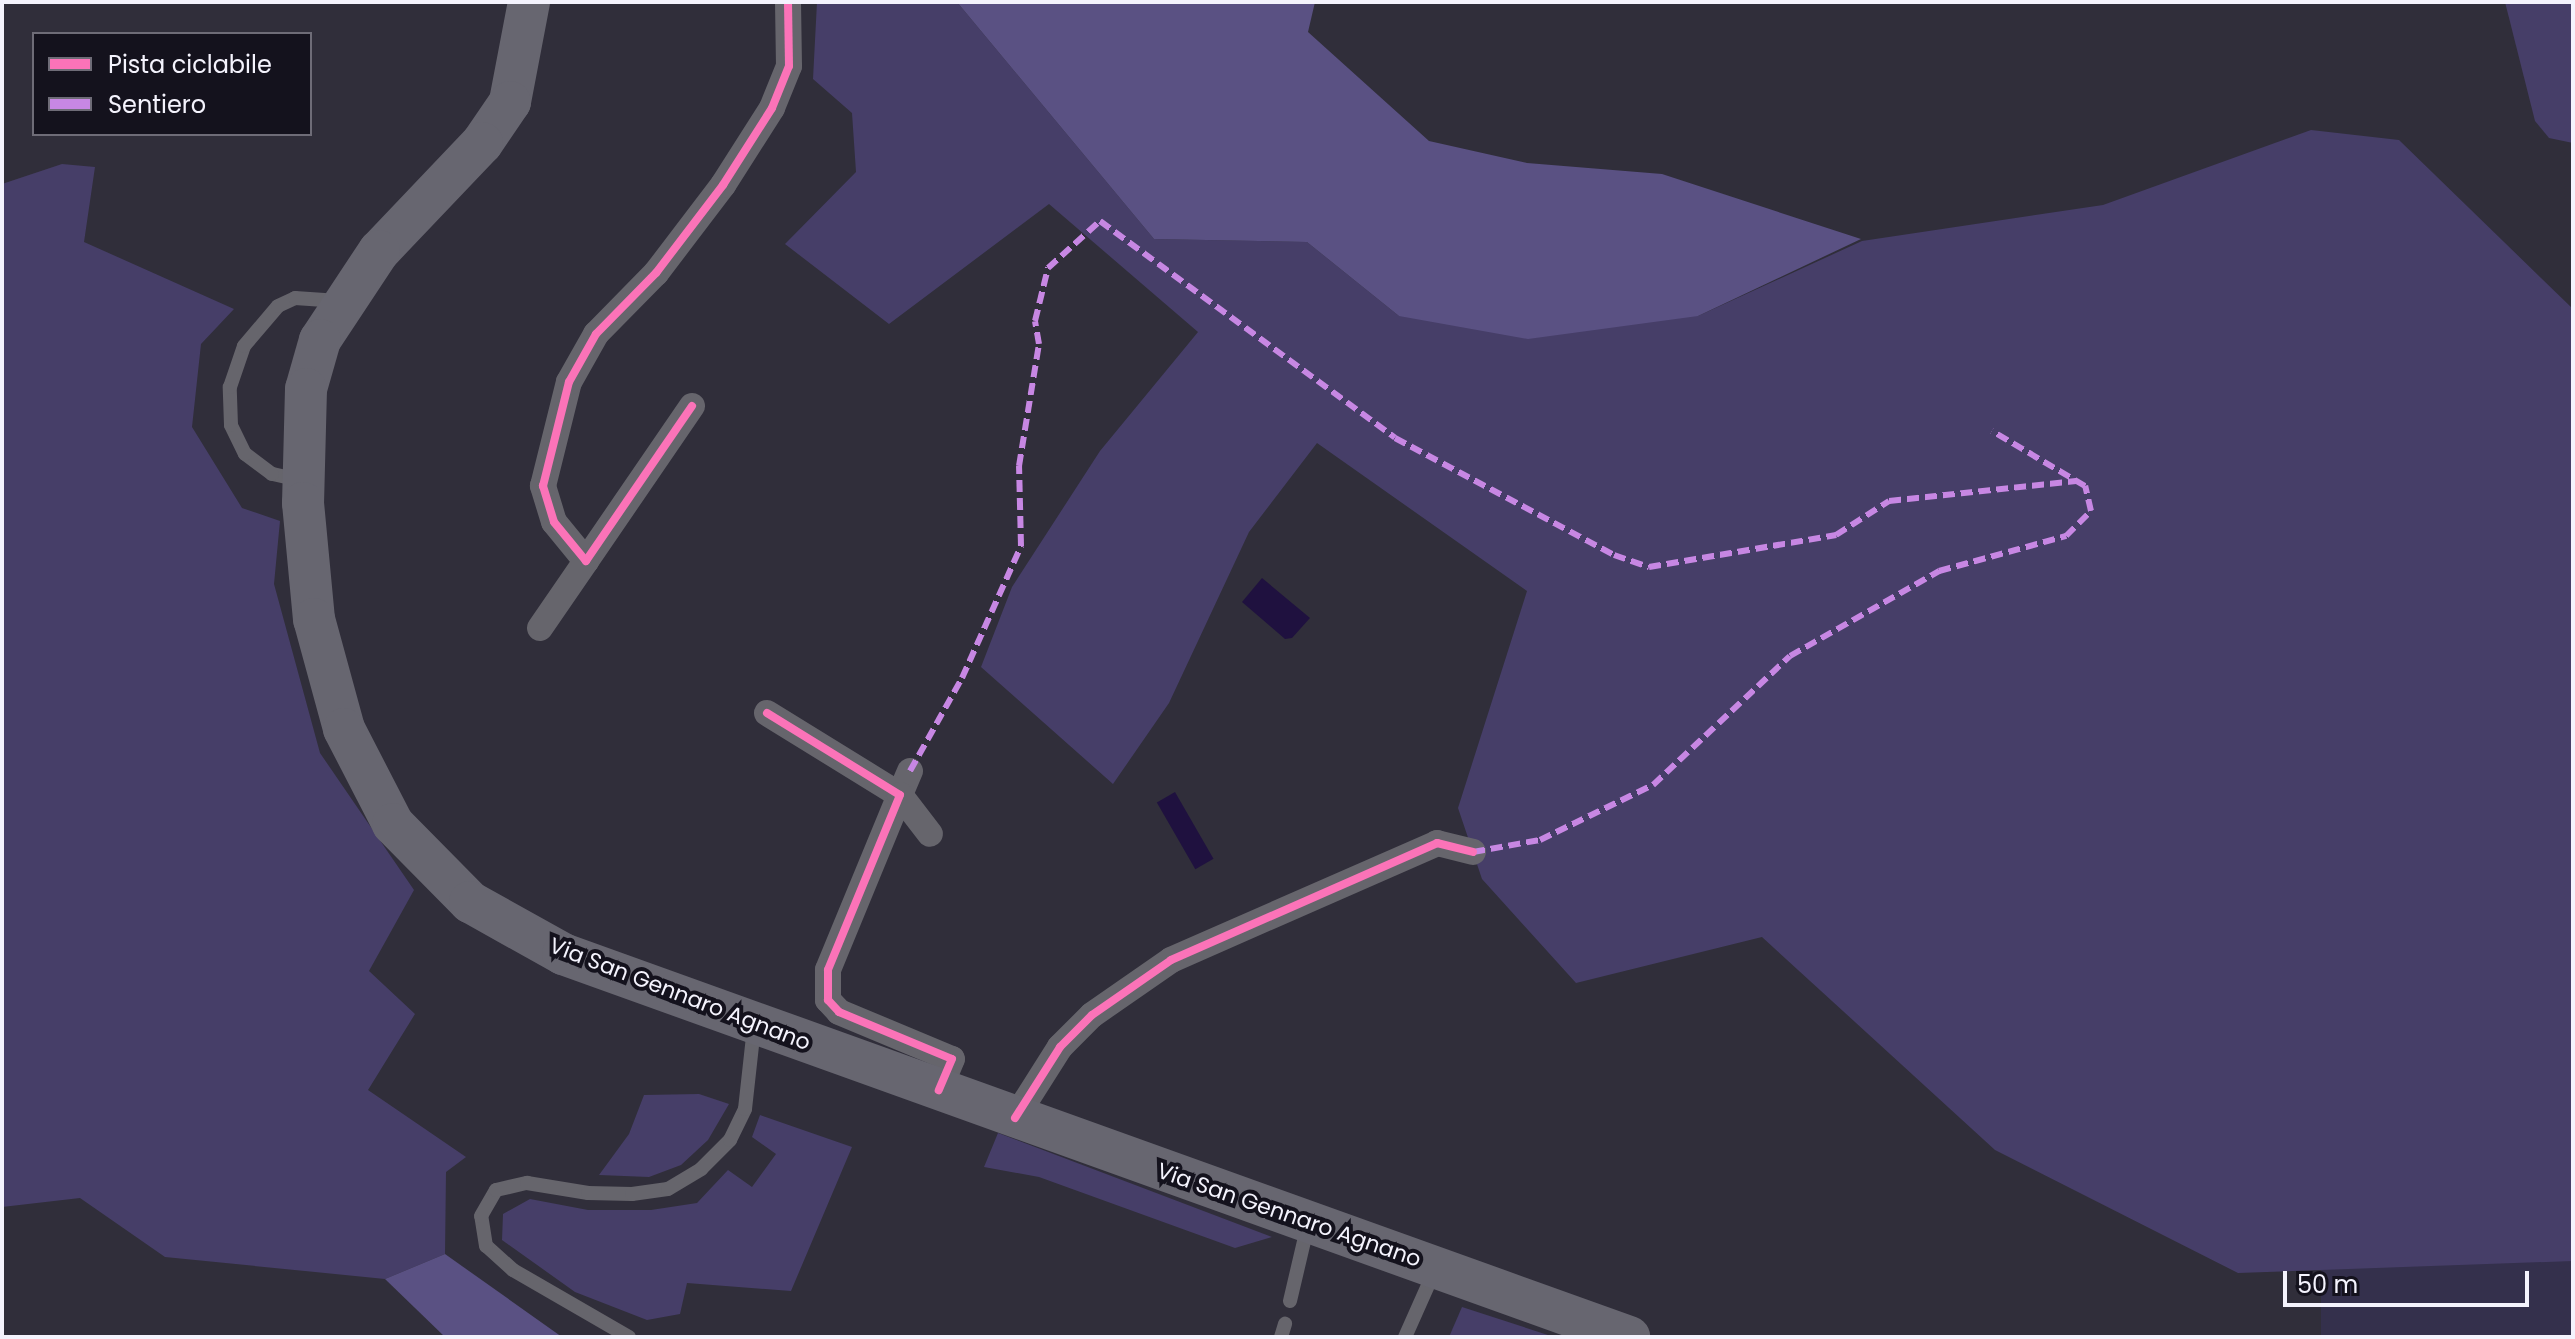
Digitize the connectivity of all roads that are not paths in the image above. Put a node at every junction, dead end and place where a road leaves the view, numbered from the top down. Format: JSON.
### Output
{"nodes":[{"id":1,"x":529,"y":2,"type":"edge"},
{"id":2,"x":788,"y":2,"type":"edge"},
{"id":3,"x":346,"y":301,"type":"junction"},
{"id":4,"x":692,"y":406,"type":"dead end"},
{"id":5,"x":304,"y":481,"type":"junction"},
{"id":6,"x":586,"y":561,"type":"junction"},
{"id":7,"x":540,"y":628,"type":"dead end"},
{"id":8,"x":767,"y":713,"type":"dead end"},
{"id":9,"x":905,"y":783,"type":"junction"},
{"id":10,"x":930,"y":834,"type":"dead end"},
{"id":11,"x":1473,"y":852,"type":"dead end"},
{"id":12,"x":755,"y":1025,"type":"junction"},
{"id":13,"x":939,"y":1090,"type":"junction"},
{"id":14,"x":1015,"y":1118,"type":"junction"},
{"id":15,"x":1308,"y":1223,"type":"junction"},
{"id":16,"x":1436,"y":1267,"type":"junction"},
{"id":17,"x":1290,"y":1301,"type":"dead end"},
{"id":18,"x":629,"y":1337,"type":"edge"},
{"id":19,"x":1405,"y":1337,"type":"edge"},
{"id":20,"x":1629,"y":1337,"type":"edge"}],
"edges":[{"from":1,"to":3,"type":"main road","name":"Via San Gennaro Agnano"},
{"from":2,"to":6,"type":"street"},
{"from":3,"to":5,"type":"main road","name":"Via San Gennaro Agnano"},
{"from":3,"to":5,"type":"lane"},
{"from":4,"to":6,"type":"street"},
{"from":5,"to":12,"type":"main road","name":"Via San Gennaro Agnano"},
{"from":6,"to":7,"type":"street"},
{"from":8,"to":9,"type":"street"},
{"from":9,"to":10,"type":"street"},
{"from":9,"to":13,"type":"street"},
{"from":11,"to":14,"type":"street"},
{"from":12,"to":13,"type":"main road","name":"Via San Gennaro Agnano"},
{"from":12,"to":18,"type":"lane"},
{"from":13,"to":14,"type":"main road","name":"Via San Gennaro Agnano"},
{"from":14,"to":15,"type":"main road","name":"Via San Gennaro Agnano"},
{"from":15,"to":16,"type":"main road","name":"Via San Gennaro Agnano"},
{"from":15,"to":17,"type":"lane"},
{"from":16,"to":19,"type":"lane"},
{"from":16,"to":20,"type":"main road","name":"Via San Gennaro Agnano"}]}
